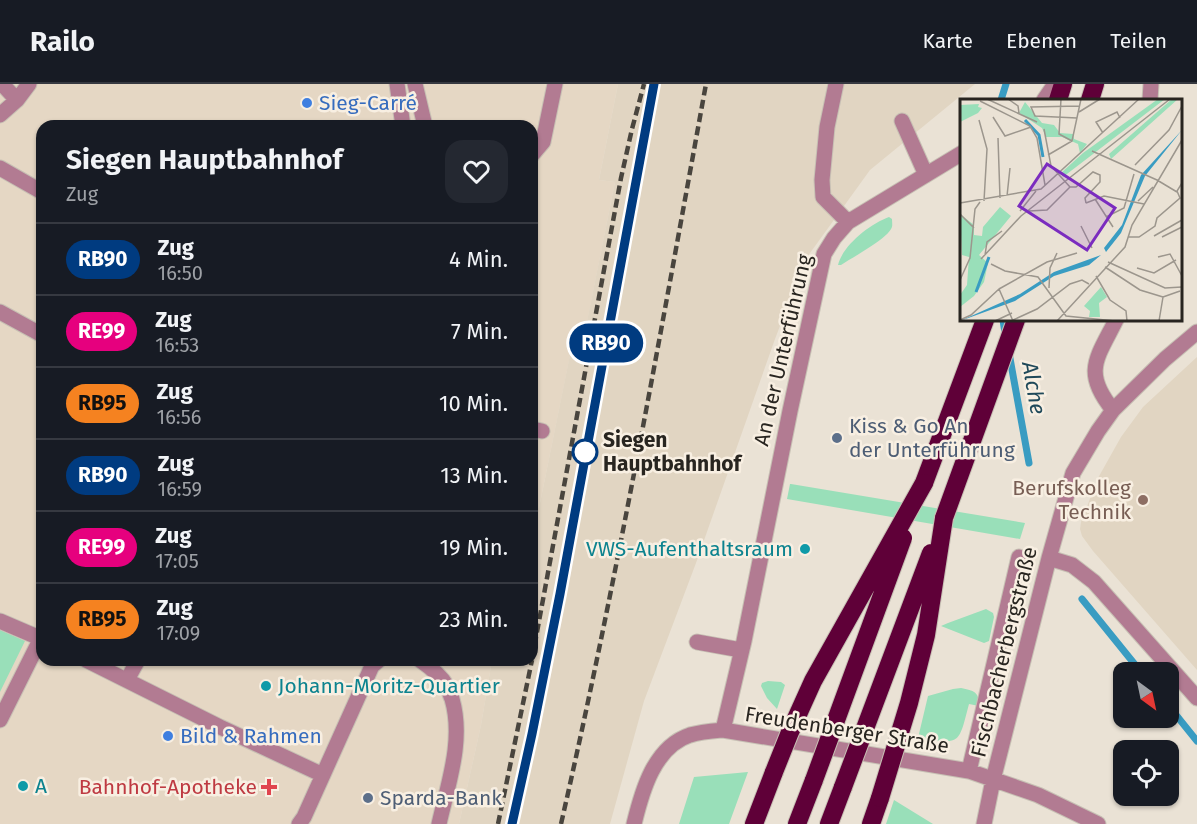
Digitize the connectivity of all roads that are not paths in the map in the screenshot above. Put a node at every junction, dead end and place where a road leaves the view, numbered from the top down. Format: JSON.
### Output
{"nodes":[{"id":1,"x":2,"y":84,"type":"edge"},
{"id":2,"x":29,"y":84,"type":"edge"},
{"id":3,"x":397,"y":84,"type":"edge"},
{"id":4,"x":415,"y":84,"type":"edge"},
{"id":5,"x":555,"y":84,"type":"edge"},
{"id":6,"x":836,"y":84,"type":"edge"},
{"id":7,"x":1055,"y":84,"type":"edge"},
{"id":8,"x":1063,"y":84,"type":"edge"},
{"id":9,"x":1095,"y":84,"type":"edge"},
{"id":10,"x":1151,"y":84,"type":"edge"},
{"id":11,"x":17,"y":99,"type":"junction"},
{"id":12,"x":1045,"y":99,"type":"edge"},
{"id":13,"x":1058,"y":99,"type":"edge"},
{"id":14,"x":1090,"y":99,"type":"edge"},
{"id":15,"x":1150,"y":99,"type":"edge"},
{"id":16,"x":0,"y":115,"type":"edge"},
{"id":17,"x":402,"y":120,"type":"edge"},
{"id":18,"x":424,"y":120,"type":"edge"},
{"id":19,"x":902,"y":121,"type":"dead end"},
{"id":20,"x":538,"y":147,"type":"edge"},
{"id":21,"x":960,"y":154,"type":"edge"},
{"id":22,"x":0,"y":168,"type":"edge"},
{"id":23,"x":926,"y":175,"type":"junction"},
{"id":24,"x":36,"y":189,"type":"edge"},
{"id":25,"x":848,"y":222,"type":"junction"},
{"id":26,"x":0,"y":312,"type":"edge"},
{"id":27,"x":985,"y":321,"type":"edge"},
{"id":28,"x":1016,"y":321,"type":"edge"},
{"id":29,"x":1116,"y":321,"type":"edge"},
{"id":30,"x":36,"y":332,"type":"edge"},
{"id":31,"x":1197,"y":332,"type":"edge"},
{"id":32,"x":1113,"y":410,"type":"junction"},
{"id":33,"x":924,"y":483,"type":"junction"},
{"id":34,"x":944,"y":518,"type":"junction"},
{"id":35,"x":1019,"y":556,"type":"dead end"},
{"id":36,"x":1049,"y":558,"type":"junction"},
{"id":37,"x":0,"y":621,"type":"edge"},
{"id":38,"x":36,"y":637,"type":"edge"},
{"id":39,"x":697,"y":642,"type":"dead end"},
{"id":40,"x":36,"y":649,"type":"edge"},
{"id":41,"x":741,"y":650,"type":"junction"},
{"id":42,"x":98,"y":666,"type":"edge"},
{"id":43,"x":135,"y":666,"type":"edge"},
{"id":44,"x":372,"y":666,"type":"edge"},
{"id":45,"x":428,"y":666,"type":"edge"},
{"id":46,"x":127,"y":680,"type":"junction"},
{"id":47,"x":1197,"y":698,"type":"edge"},
{"id":48,"x":0,"y":720,"type":"edge"},
{"id":49,"x":723,"y":730,"type":"junction"},
{"id":50,"x":969,"y":771,"type":"junction"},
{"id":51,"x":322,"y":775,"type":"junction"},
{"id":52,"x":993,"y":780,"type":"junction"},
{"id":53,"x":299,"y":824,"type":"edge"},
{"id":54,"x":439,"y":824,"type":"edge"},
{"id":55,"x":634,"y":824,"type":"edge"},
{"id":56,"x":754,"y":824,"type":"edge"},
{"id":57,"x":797,"y":824,"type":"edge"},
{"id":58,"x":829,"y":824,"type":"edge"},
{"id":59,"x":871,"y":824,"type":"edge"},
{"id":60,"x":984,"y":824,"type":"edge"},
{"id":61,"x":1098,"y":824,"type":"edge"}],
"edges":[{"from":1,"to":11,"type":"street"},
{"from":2,"to":11,"type":"street"},
{"from":3,"to":17,"type":"street"},
{"from":4,"to":18,"type":"street"},
{"from":5,"to":20,"type":"street"},
{"from":6,"to":25,"type":"street"},
{"from":7,"to":12,"type":"street"},
{"from":8,"to":13,"type":"highway"},
{"from":9,"to":14,"type":"highway"},
{"from":10,"to":15,"type":"street"},
{"from":11,"to":16,"type":"street"},
{"from":19,"to":23,"type":"street"},
{"from":21,"to":23,"type":"street","name":"An der Unterführung"},
{"from":22,"to":24,"type":"street"},
{"from":23,"to":25,"type":"street","name":"An der Unterführung"},
{"from":25,"to":41,"type":"street","name":"An der Unterführung"},
{"from":26,"to":30,"type":"street"},
{"from":27,"to":33,"type":"highway"},
{"from":28,"to":34,"type":"highway"},
{"from":29,"to":32,"type":"street"},
{"from":31,"to":32,"type":"street","name":"Fischbacherbergstraße"},
{"from":32,"to":36,"type":"street","name":"Fischbacherbergstraße"},
{"from":33,"to":56,"type":"highway","bridge":true},
{"from":33,"to":57,"type":"highway","bridge":true},
{"from":34,"to":58,"type":"highway","bridge":true},
{"from":34,"to":59,"type":"highway","bridge":true},
{"from":35,"to":50,"type":"street"},
{"from":36,"to":47,"type":"street"},
{"from":36,"to":52,"type":"street","name":"Fischbacherbergstraße"},
{"from":37,"to":38,"type":"street"},
{"from":39,"to":41,"type":"street"},
{"from":40,"to":48,"type":"street"},
{"from":41,"to":49,"type":"street","name":"An der Unterführung"},
{"from":42,"to":46,"type":"street"},
{"from":43,"to":46,"type":"street"},
{"from":44,"to":51,"type":"street"},
{"from":45,"to":54,"type":"street"},
{"from":46,"to":51,"type":"street"},
{"from":49,"to":50,"type":"street","name":"Freudenberger Straße"},
{"from":49,"to":55,"type":"street","name":"Freudenberger Straße"},
{"from":50,"to":52,"type":"street","name":"Freudenberger Straße"},
{"from":51,"to":53,"type":"street"},
{"from":52,"to":60,"type":"street","name":"Fischbacherbergstraße"},
{"from":52,"to":61,"type":"street","name":"Freudenberger Straße"}]}
